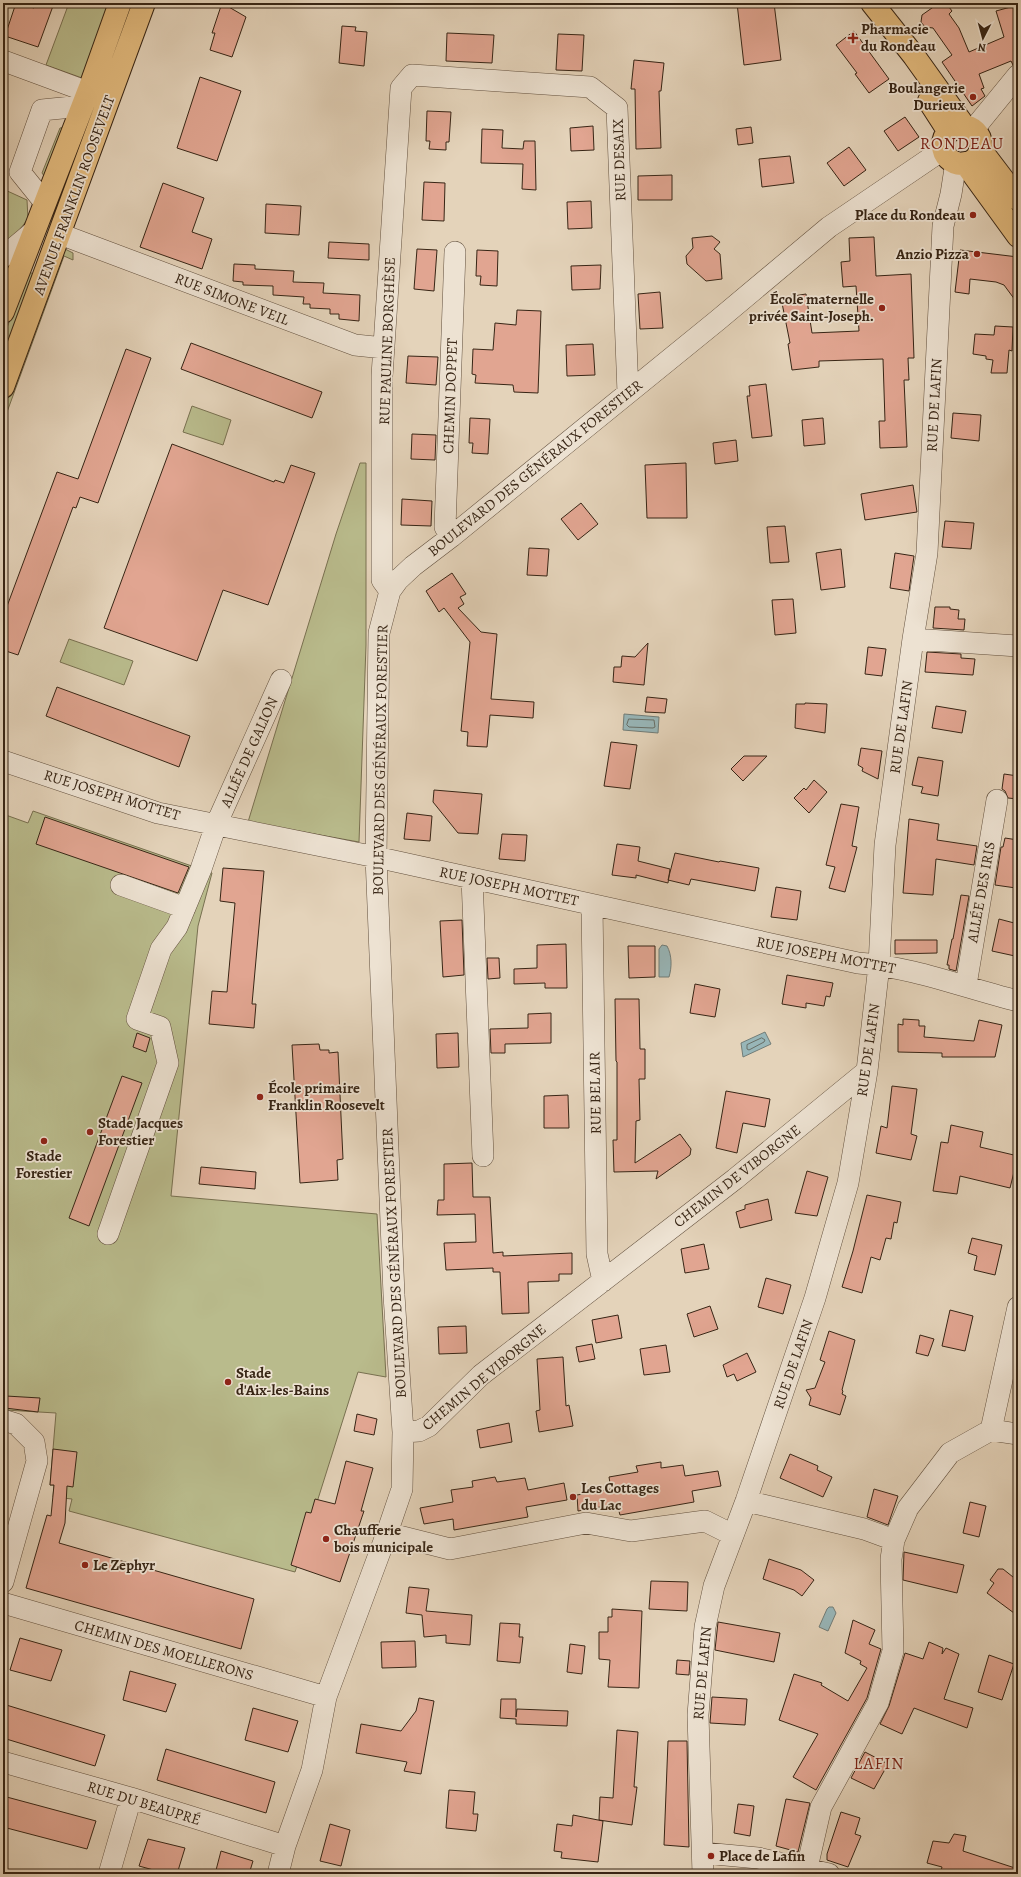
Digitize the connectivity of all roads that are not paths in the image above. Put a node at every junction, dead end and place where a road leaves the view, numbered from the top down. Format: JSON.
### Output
{"nodes":[{"id":1,"x":120,"y":3,"type":"edge"},
{"id":2,"x":144,"y":3,"type":"edge"},
{"id":3,"x":872,"y":3,"type":"edge"},
{"id":4,"x":4,"y":61,"type":"dead end"},
{"id":5,"x":1018,"y":75,"type":"edge"},
{"id":6,"x":401,"y":88,"type":"joint"},
{"id":7,"x":85,"y":99,"type":"junction"},
{"id":8,"x":960,"y":146,"type":"junction"},
{"id":9,"x":1018,"y":199,"type":"edge"},
{"id":10,"x":45,"y":203,"type":"junction"},
{"id":11,"x":34,"y":231,"type":"junction"},
{"id":12,"x":60,"y":234,"type":"junction"},
{"id":13,"x":1018,"y":236,"type":"edge"},
{"id":14,"x":455,"y":252,"type":"dead end"},
{"id":15,"x":3,"y":257,"type":"edge"},
{"id":16,"x":3,"y":312,"type":"edge"},
{"id":17,"x":384,"y":348,"type":"junction"},
{"id":18,"x":3,"y":387,"type":"edge"},
{"id":19,"x":628,"y":393,"type":"junction"},
{"id":20,"x":451,"y":537,"type":"junction"},
{"id":21,"x":390,"y":591,"type":"junction"},
{"id":22,"x":913,"y":639,"type":"junction"},
{"id":23,"x":1018,"y":646,"type":"edge"},
{"id":24,"x":281,"y":680,"type":"dead end"},
{"id":25,"x":3,"y":760,"type":"edge"},
{"id":26,"x":997,"y":800,"type":"dead end"},
{"id":27,"x":216,"y":825,"type":"junction"},
{"id":28,"x":376,"y":857,"type":"junction"},
{"id":29,"x":472,"y":878,"type":"junction"},
{"id":30,"x":121,"y":885,"type":"dead end"},
{"id":31,"x":592,"y":905,"type":"junction"},
{"id":32,"x":185,"y":908,"type":"junction"},
{"id":33,"x":879,"y":965,"type":"junction"},
{"id":34,"x":966,"y":985,"type":"junction"},
{"id":35,"x":1018,"y":1001,"type":"edge"},
{"id":36,"x":867,"y":1071,"type":"junction"},
{"id":37,"x":483,"y":1156,"type":"dead end"},
{"id":38,"x":108,"y":1234,"type":"dead end"},
{"id":39,"x":603,"y":1281,"type":"junction"},
{"id":40,"x":1018,"y":1307,"type":"edge"},
{"id":41,"x":3,"y":1420,"type":"edge"},
{"id":42,"x":991,"y":1430,"type":"junction"},
{"id":43,"x":403,"y":1432,"type":"junction"},
{"id":44,"x":1018,"y":1434,"type":"edge"},
{"id":45,"x":746,"y":1501,"type":"junction"},
{"id":46,"x":387,"y":1533,"type":"junction"},
{"id":47,"x":733,"y":1535,"type":"junction"},
{"id":48,"x":894,"y":1540,"type":"junction"},
{"id":49,"x":3,"y":1582,"type":"edge"},
{"id":50,"x":3,"y":1603,"type":"edge"},
{"id":51,"x":326,"y":1696,"type":"junction"},
{"id":52,"x":3,"y":1762,"type":"edge"},
{"id":53,"x":131,"y":1798,"type":"junction"},
{"id":54,"x":285,"y":1846,"type":"junction"},
{"id":55,"x":704,"y":1853,"type":"junction"},
{"id":56,"x":806,"y":1868,"type":"junction"},
{"id":57,"x":109,"y":1874,"type":"edge"},
{"id":58,"x":278,"y":1874,"type":"edge"},
{"id":59,"x":704,"y":1874,"type":"edge"},
{"id":60,"x":829,"y":1874,"type":"edge"}],
"edges":[{"from":1,"to":7,"type":"main road","name":"AVENUE FRANKLIN ROOSEVELT"},
{"from":2,"to":12,"type":"main road","name":"AVENUE FRANKLIN ROOSEVELT"},
{"from":3,"to":8,"type":"main road"},
{"from":4,"to":7,"type":"street"},
{"from":5,"to":8,"type":"street"},
{"from":6,"to":17,"type":"street","name":"RUE PAULINE BORGHÈSE"},
{"from":6,"to":19,"type":"street","name":"RUE DESAIX"},
{"from":7,"to":10,"type":"main road","name":"AVENUE FRANKLIN ROOSEVELT"},
{"from":7,"to":10,"type":"street"},
{"from":8,"to":9,"type":"main road"},
{"from":8,"to":13,"type":"main road"},
{"from":8,"to":19,"type":"street","name":"BOULEVARD DES GÉNÉRAUX FORESTIER"},
{"from":8,"to":22,"type":"street","name":"RUE DE LAFIN"},
{"from":10,"to":11,"type":"main road","name":"AVENUE FRANKLIN ROOSEVELT"},
{"from":11,"to":15,"type":"street"},
{"from":11,"to":16,"type":"main road","name":"AVENUE FRANKLIN ROOSEVELT"},
{"from":12,"to":17,"type":"street","name":"RUE SIMONE VEIL"},
{"from":12,"to":18,"type":"main road","name":"AVENUE FRANKLIN ROOSEVELT"},
{"from":14,"to":20,"type":"street","name":"CHEMIN DOPPET"},
{"from":17,"to":21,"type":"street","name":"RUE PAULINE BORGHÈSE"},
{"from":19,"to":20,"type":"street","name":"BOULEVARD DES GÉNÉRAUX FORESTIER"},
{"from":20,"to":21,"type":"street","name":"BOULEVARD DES GÉNÉRAUX FORESTIER"},
{"from":21,"to":28,"type":"street","name":"BOULEVARD DES GÉNÉRAUX FORESTIER"},
{"from":22,"to":23,"type":"street"},
{"from":22,"to":33,"type":"street","name":"RUE DE LAFIN"},
{"from":24,"to":27,"type":"street","name":"ALLÉE DE GALION"},
{"from":25,"to":27,"type":"street","name":"RUE JOSEPH MOTTET"},
{"from":26,"to":34,"type":"street","name":"ALLÉE DES IRIS"},
{"from":27,"to":28,"type":"street","name":"RUE JOSEPH MOTTET"},
{"from":27,"to":32,"type":"street","name":"ALLÉE DE GALION"},
{"from":28,"to":29,"type":"street","name":"RUE JOSEPH MOTTET"},
{"from":28,"to":43,"type":"street","name":"BOULEVARD DES GÉNÉRAUX FORESTIER"},
{"from":29,"to":31,"type":"street","name":"RUE JOSEPH MOTTET"},
{"from":29,"to":37,"type":"street"},
{"from":30,"to":32,"type":"street"},
{"from":31,"to":33,"type":"street","name":"RUE JOSEPH MOTTET"},
{"from":31,"to":39,"type":"street","name":"RUE BEL AIR"},
{"from":32,"to":38,"type":"street","name":"ALLÉE DE GALION"},
{"from":33,"to":34,"type":"street","name":"RUE JOSEPH MOTTET"},
{"from":33,"to":36,"type":"street","name":"RUE DE LAFIN"},
{"from":34,"to":35,"type":"street","name":"RUE JOSEPH MOTTET"},
{"from":36,"to":39,"type":"street","name":"CHEMIN DE VIBORGNE"},
{"from":36,"to":45,"type":"street","name":"RUE DE LAFIN"},
{"from":39,"to":43,"type":"street","name":"CHEMIN DE VIBORGNE"},
{"from":40,"to":42,"type":"street"},
{"from":41,"to":49,"type":"street"},
{"from":42,"to":44,"type":"street"},
{"from":42,"to":48,"type":"street"},
{"from":43,"to":46,"type":"street","name":"CHEMIN DE VIBORGNE"},
{"from":45,"to":47,"type":"street","name":"RUE DE LAFIN"},
{"from":45,"to":48,"type":"street"},
{"from":46,"to":47,"type":"street"},
{"from":46,"to":51,"type":"street","name":"CHEMIN DE VIBORGNE"},
{"from":47,"to":55,"type":"street","name":"RUE DE LAFIN"},
{"from":48,"to":56,"type":"street"},
{"from":50,"to":51,"type":"street","name":"CHEMIN DES MOELLERONS"},
{"from":51,"to":54,"type":"street","name":"CHEMIN DE VIBORGNE"},
{"from":52,"to":53,"type":"street","name":"RUE DU BEAUPRÉ"},
{"from":53,"to":54,"type":"street","name":"RUE DU BEAUPRÉ"},
{"from":53,"to":57,"type":"street"},
{"from":54,"to":58,"type":"street","name":"CHEMIN DE VIBORGNE"},
{"from":55,"to":56,"type":"street"},
{"from":55,"to":59,"type":"street"},
{"from":56,"to":60,"type":"street"}]}
